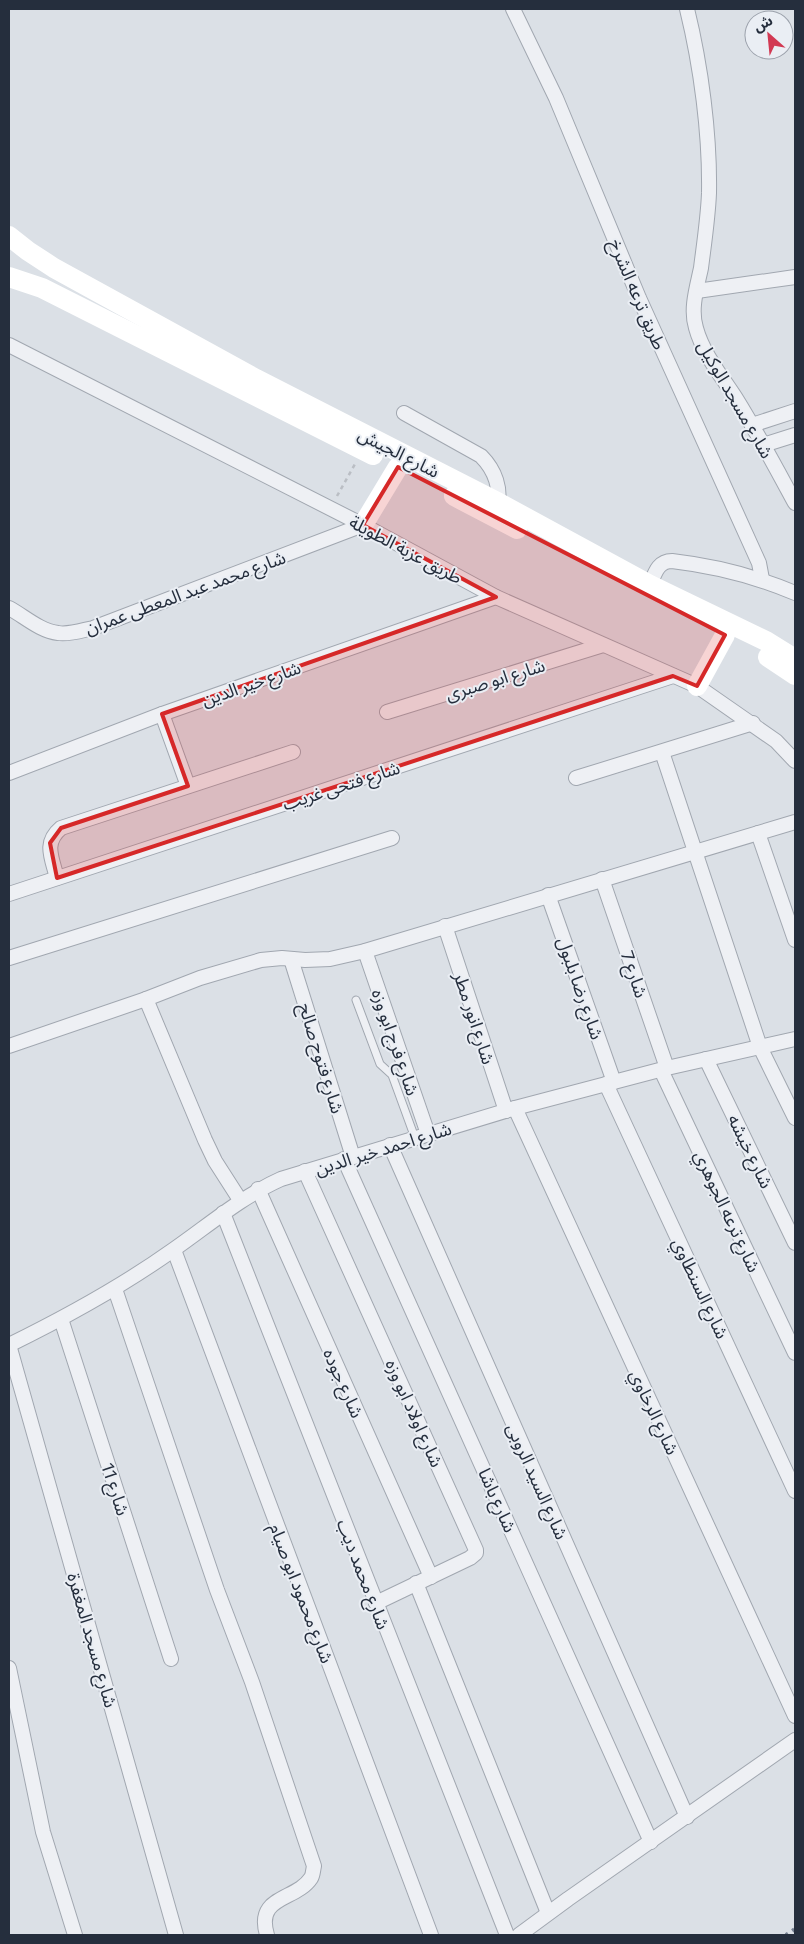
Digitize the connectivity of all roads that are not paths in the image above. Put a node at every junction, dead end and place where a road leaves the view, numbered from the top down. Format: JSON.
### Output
{"nodes":[{"id":1,"x":513,"y":9,"type":"edge"},
{"id":2,"x":687,"y":9,"type":"edge"},
{"id":3,"x":9,"y":236,"type":"edge"},
{"id":4,"x":9,"y":277,"type":"edge"},
{"id":5,"x":795,"y":277,"type":"edge"},
{"id":6,"x":697,"y":290,"type":"junction"},
{"id":7,"x":9,"y":345,"type":"edge"},
{"id":8,"x":795,"y":411,"type":"edge"},
{"id":9,"x":404,"y":413,"type":"dead end"},
{"id":10,"x":752,"y":425,"type":"junction"},
{"id":11,"x":795,"y":435,"type":"edge"},
{"id":12,"x":763,"y":445,"type":"junction"},
{"id":13,"x":398,"y":467,"type":"junction"},
{"id":14,"x":795,"y":503,"type":"edge"},
{"id":15,"x":497,"y":510,"type":"junction"},
{"id":16,"x":363,"y":526,"type":"junction"},
{"id":17,"x":762,"y":579,"type":"junction"},
{"id":18,"x":650,"y":585,"type":"junction"},
{"id":19,"x":795,"y":593,"type":"edge"},
{"id":20,"x":496,"y":597,"type":"junction"},
{"id":21,"x":9,"y":608,"type":"edge"},
{"id":22,"x":725,"y":635,"type":"junction"},
{"id":23,"x":603,"y":645,"type":"junction"},
{"id":24,"x":795,"y":659,"type":"edge"},
{"id":25,"x":795,"y":675,"type":"edge"},
{"id":26,"x":673,"y":676,"type":"junction"},
{"id":27,"x":697,"y":686,"type":"junction"},
{"id":28,"x":387,"y":712,"type":"dead end"},
{"id":29,"x":162,"y":714,"type":"junction"},
{"id":30,"x":753,"y":724,"type":"junction"},
{"id":31,"x":292,"y":752,"type":"dead end"},
{"id":32,"x":662,"y":752,"type":"junction"},
{"id":33,"x":795,"y":761,"type":"edge"},
{"id":34,"x":9,"y":773,"type":"edge"},
{"id":35,"x":576,"y":778,"type":"dead end"},
{"id":36,"x":188,"y":786,"type":"junction"},
{"id":37,"x":795,"y":822,"type":"edge"},
{"id":38,"x":758,"y":833,"type":"junction"},
{"id":39,"x":392,"y":838,"type":"dead end"},
{"id":40,"x":695,"y":852,"type":"junction"},
{"id":41,"x":57,"y":878,"type":"junction"},
{"id":42,"x":602,"y":879,"type":"junction"},
{"id":43,"x":9,"y":894,"type":"edge"},
{"id":44,"x":548,"y":895,"type":"junction"},
{"id":45,"x":445,"y":926,"type":"junction"},
{"id":46,"x":795,"y":940,"type":"edge"},
{"id":47,"x":365,"y":951,"type":"junction"},
{"id":48,"x":9,"y":958,"type":"edge"},
{"id":49,"x":291,"y":959,"type":"junction"},
{"id":50,"x":146,"y":999,"type":"junction"},
{"id":51,"x":356,"y":1000,"type":"dead end"},
{"id":52,"x":795,"y":1039,"type":"edge"},
{"id":53,"x":9,"y":1046,"type":"edge"},
{"id":54,"x":760,"y":1047,"type":"junction"},
{"id":55,"x":706,"y":1059,"type":"junction"},
{"id":56,"x":664,"y":1069,"type":"junction"},
{"id":57,"x":610,"y":1083,"type":"junction"},
{"id":58,"x":510,"y":1109,"type":"junction"},
{"id":59,"x":795,"y":1118,"type":"edge"},
{"id":60,"x":421,"y":1136,"type":"junction"},
{"id":61,"x":390,"y":1145,"type":"junction"},
{"id":62,"x":348,"y":1158,"type":"junction"},
{"id":63,"x":305,"y":1171,"type":"junction"},
{"id":64,"x":258,"y":1189,"type":"junction"},
{"id":65,"x":240,"y":1200,"type":"junction"},
{"id":66,"x":223,"y":1213,"type":"junction"},
{"id":67,"x":795,"y":1243,"type":"edge"},
{"id":68,"x":174,"y":1250,"type":"junction"},
{"id":69,"x":115,"y":1289,"type":"junction"},
{"id":70,"x":61,"y":1319,"type":"junction"},
{"id":71,"x":9,"y":1345,"type":"edge"},
{"id":72,"x":795,"y":1353,"type":"edge"},
{"id":73,"x":795,"y":1491,"type":"edge"},
{"id":74,"x":431,"y":1576,"type":"junction"},
{"id":75,"x":416,"y":1583,"type":"junction"},
{"id":76,"x":376,"y":1603,"type":"junction"},
{"id":77,"x":171,"y":1660,"type":"dead end"},
{"id":78,"x":9,"y":1668,"type":"edge"},
{"id":79,"x":795,"y":1716,"type":"edge"},
{"id":80,"x":795,"y":1740,"type":"edge"},
{"id":81,"x":687,"y":1817,"type":"junction"},
{"id":82,"x":652,"y":1842,"type":"junction"},
{"id":83,"x":548,"y":1914,"type":"junction"},
{"id":84,"x":75,"y":1935,"type":"edge"},
{"id":85,"x":176,"y":1935,"type":"edge"},
{"id":86,"x":267,"y":1935,"type":"edge"},
{"id":87,"x":431,"y":1935,"type":"edge"},
{"id":88,"x":507,"y":1935,"type":"edge"},
{"id":89,"x":519,"y":1935,"type":"edge"}],
"edges":[{"from":1,"to":17,"type":"street","name":"طريق ترعه الشرخ"},
{"from":2,"to":6,"type":"street","name":"شارع مسجد الوكيل"},
{"from":3,"to":15,"type":"main road","name":"شارع الجيش"},
{"from":4,"to":13,"type":"main road","name":"شارع الجيش"},
{"from":5,"to":6,"type":"street"},
{"from":6,"to":10,"type":"street","name":"شارع مسجد الوكيل"},
{"from":7,"to":16,"type":"street","name":"طريق عزبة الطويلة"},
{"from":8,"to":10,"type":"street"},
{"from":9,"to":15,"type":"street"},
{"from":10,"to":12,"type":"street","name":"شارع مسجد الوكيل"},
{"from":11,"to":12,"type":"street"},
{"from":12,"to":14,"type":"street","name":"شارع مسجد الوكيل"},
{"from":13,"to":15,"type":"main road","name":"شارع الجيش"},
{"from":13,"to":16,"type":"main road"},
{"from":15,"to":18,"type":"main road","name":"شارع الجيش"},
{"from":15,"to":22,"type":"main road","name":"شارع الجيش"},
{"from":16,"to":20,"type":"street","name":"طريق عزبة الطويلة"},
{"from":16,"to":21,"type":"street","name":"شارع محمد عبد المعطى عمران"},
{"from":17,"to":18,"type":"street"},
{"from":17,"to":19,"type":"street"},
{"from":18,"to":24,"type":"main road","name":"شارع الجيش"},
{"from":20,"to":23,"type":"street","name":"طريق عزبة الطويلة"},
{"from":20,"to":29,"type":"street","name":"شارع خير الدين"},
{"from":22,"to":25,"type":"main road","name":"شارع الجيش"},
{"from":22,"to":27,"type":"main road"},
{"from":23,"to":26,"type":"street","name":"طريق عزبة الطويلة"},
{"from":23,"to":28,"type":"street","name":"شارع ابو صبرى"},
{"from":26,"to":27,"type":"street","name":"طريق عزبة الطويلة"},
{"from":26,"to":41,"type":"street","name":"شارع فتحى غريب"},
{"from":27,"to":30,"type":"street","name":"طريق عزبة الطويلة"},
{"from":29,"to":34,"type":"street","name":"شارع خير الدين"},
{"from":29,"to":36,"type":"street"},
{"from":30,"to":32,"type":"street"},
{"from":30,"to":33,"type":"street","name":"طريق عزبة الطويلة"},
{"from":31,"to":36,"type":"street"},
{"from":32,"to":35,"type":"street"},
{"from":32,"to":40,"type":"street"},
{"from":36,"to":41,"type":"street"},
{"from":37,"to":38,"type":"street"},
{"from":38,"to":40,"type":"street"},
{"from":38,"to":46,"type":"street"},
{"from":39,"to":48,"type":"street"},
{"from":40,"to":42,"type":"street"},
{"from":40,"to":54,"type":"street"},
{"from":41,"to":43,"type":"street","name":"شارع فتحى غريب"},
{"from":42,"to":44,"type":"street"},
{"from":42,"to":56,"type":"street","name":"شارع 7"},
{"from":44,"to":45,"type":"street"},
{"from":44,"to":57,"type":"street","name":"شارع رضا بلبول"},
{"from":45,"to":47,"type":"street"},
{"from":45,"to":58,"type":"street","name":"شارع انور مطر"},
{"from":47,"to":49,"type":"street"},
{"from":47,"to":60,"type":"street","name":"شارع فرج ابو وزه"},
{"from":49,"to":50,"type":"street"},
{"from":49,"to":62,"type":"street","name":"شارع فتوح صالح"},
{"from":50,"to":53,"type":"street"},
{"from":50,"to":65,"type":"street"},
{"from":51,"to":60,"type":"lane"},
{"from":52,"to":54,"type":"street","name":"شارع احمد خير الدين"},
{"from":54,"to":55,"type":"street","name":"شارع احمد خير الدين"},
{"from":54,"to":59,"type":"street"},
{"from":55,"to":56,"type":"street","name":"شارع احمد خير الدين"},
{"from":55,"to":67,"type":"street","name":"شارع خيشه"},
{"from":56,"to":57,"type":"street","name":"شارع احمد خير الدين"},
{"from":56,"to":72,"type":"street","name":"شارع ترعه الجوهري"},
{"from":57,"to":58,"type":"street","name":"شارع احمد خير الدين"},
{"from":57,"to":73,"type":"street","name":"شارع السنطاوي"},
{"from":58,"to":60,"type":"street","name":"شارع احمد خير الدين"},
{"from":58,"to":79,"type":"street","name":"شارع الرخاوي"},
{"from":60,"to":61,"type":"street","name":"شارع احمد خير الدين"},
{"from":61,"to":62,"type":"street","name":"شارع احمد خير الدين"},
{"from":61,"to":81,"type":"street","name":"شارع السيد الروبى"},
{"from":62,"to":63,"type":"street","name":"شارع احمد خير الدين"},
{"from":62,"to":82,"type":"street","name":"شارع باشا"},
{"from":63,"to":64,"type":"street","name":"شارع احمد خير الدين"},
{"from":63,"to":74,"type":"street","name":"شارع اولاد ابو وزه"},
{"from":64,"to":65,"type":"street","name":"شارع احمد خير الدين"},
{"from":64,"to":74,"type":"street","name":"شارع جوده"},
{"from":65,"to":66,"type":"street","name":"شارع احمد خير الدين"},
{"from":66,"to":68,"type":"street","name":"شارع احمد خير الدين"},
{"from":66,"to":76,"type":"street","name":"شارع محمد ديب"},
{"from":68,"to":69,"type":"street","name":"شارع احمد خير الدين"},
{"from":68,"to":87,"type":"street","name":"شارع محمود ابو صيام"},
{"from":69,"to":70,"type":"street","name":"شارع احمد خير الدين"},
{"from":69,"to":86,"type":"street"},
{"from":70,"to":71,"type":"street","name":"شارع احمد خير الدين"},
{"from":70,"to":77,"type":"street","name":"شارع 11"},
{"from":71,"to":85,"type":"street","name":"شارع مسجد المغفرة"},
{"from":74,"to":75,"type":"street","name":"شارع اولاد ابو وزه"},
{"from":75,"to":76,"type":"street","name":"شارع اولاد ابو وزه"},
{"from":75,"to":83,"type":"street"},
{"from":76,"to":88,"type":"street","name":"شارع محمد ديب"},
{"from":78,"to":84,"type":"street"},
{"from":80,"to":81,"type":"street"},
{"from":81,"to":82,"type":"street"},
{"from":82,"to":83,"type":"street"},
{"from":83,"to":89,"type":"street"}]}
